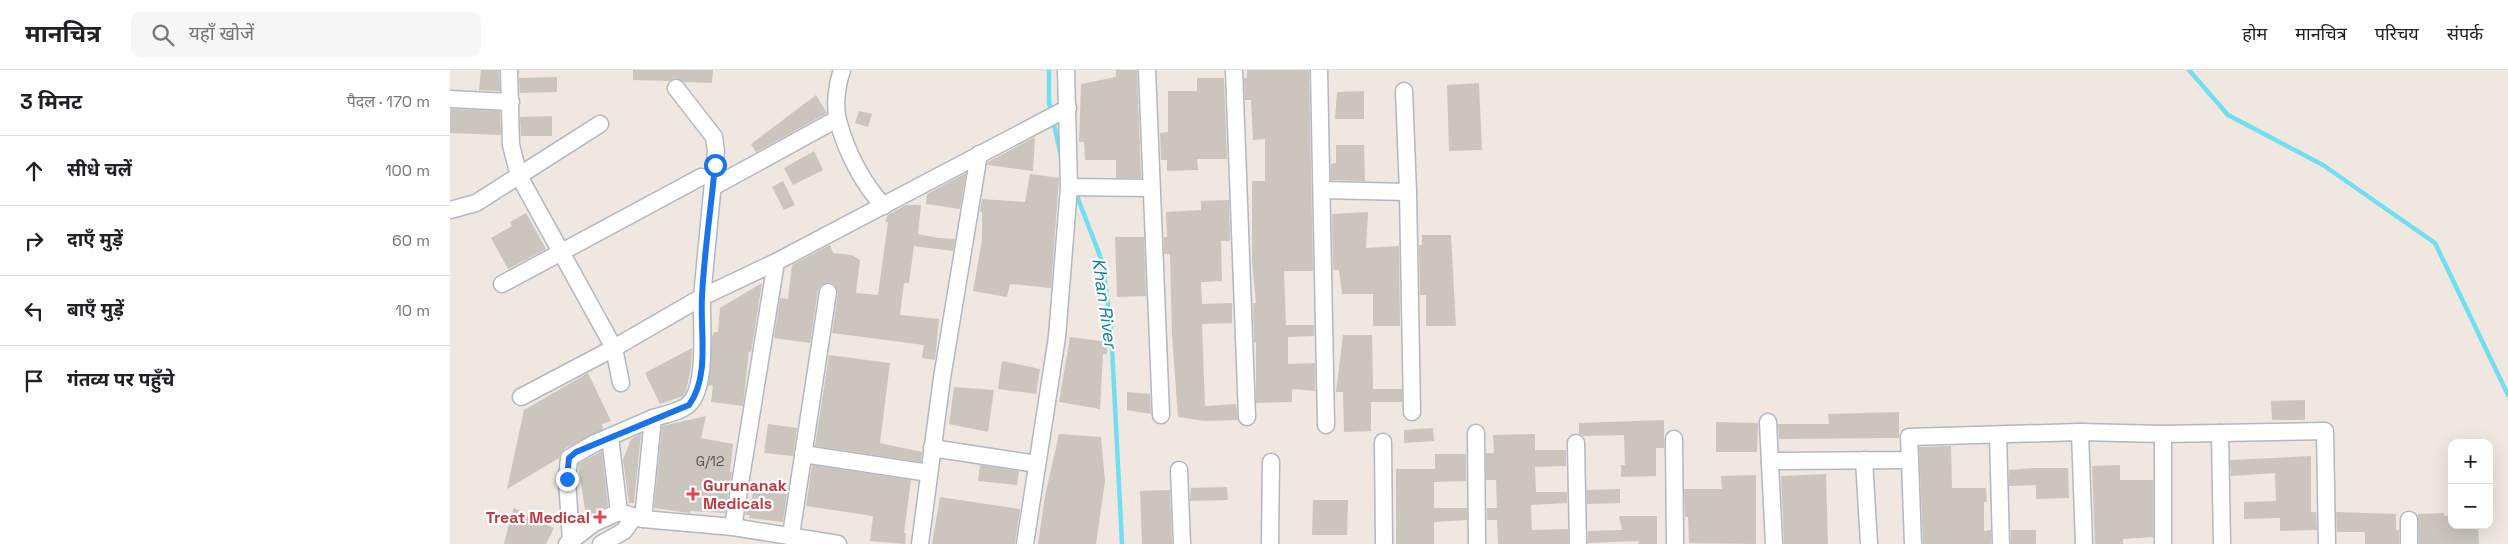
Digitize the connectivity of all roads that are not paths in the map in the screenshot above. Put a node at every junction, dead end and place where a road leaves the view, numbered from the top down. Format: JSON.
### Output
{"nodes":[{"id":1,"x":509,"y":70,"type":"edge"},
{"id":2,"x":842,"y":70,"type":"edge"},
{"id":3,"x":1066,"y":70,"type":"edge"},
{"id":4,"x":1147,"y":70,"type":"edge"},
{"id":5,"x":1234,"y":70,"type":"edge"},
{"id":6,"x":1319,"y":70,"type":"edge"},
{"id":7,"x":676,"y":88,"type":"dead end"},
{"id":8,"x":1404,"y":91,"type":"dead end"},
{"id":9,"x":450,"y":99,"type":"edge"},
{"id":10,"x":511,"y":102,"type":"junction"},
{"id":11,"x":1068,"y":108,"type":"junction"},
{"id":12,"x":837,"y":119,"type":"junction"},
{"id":13,"x":600,"y":124,"type":"dead end"},
{"id":14,"x":979,"y":154,"type":"junction"},
{"id":15,"x":519,"y":176,"type":"junction"},
{"id":16,"x":707,"y":182,"type":"junction"},
{"id":17,"x":1069,"y":186,"type":"junction"},
{"id":18,"x":1151,"y":188,"type":"junction"},
{"id":19,"x":1322,"y":190,"type":"junction"},
{"id":20,"x":1408,"y":192,"type":"junction"},
{"id":21,"x":884,"y":206,"type":"junction"},
{"id":22,"x":450,"y":210,"type":"edge"},
{"id":23,"x":561,"y":253,"type":"junction"},
{"id":24,"x":776,"y":262,"type":"junction"},
{"id":25,"x":502,"y":284,"type":"dead end"},
{"id":26,"x":828,"y":292,"type":"dead end"},
{"id":27,"x":702,"y":297,"type":"junction"},
{"id":28,"x":614,"y":348,"type":"junction"},
{"id":29,"x":621,"y":383,"type":"dead end"},
{"id":30,"x":521,"y":397,"type":"dead end"},
{"id":31,"x":1412,"y":412,"type":"dead end"},
{"id":32,"x":1161,"y":415,"type":"dead end"},
{"id":33,"x":1247,"y":416,"type":"dead end"},
{"id":34,"x":653,"y":418,"type":"junction"},
{"id":35,"x":1768,"y":422,"type":"dead end"},
{"id":36,"x":1326,"y":425,"type":"dead end"},
{"id":37,"x":2080,"y":432,"type":"junction"},
{"id":38,"x":1476,"y":433,"type":"dead end"},
{"id":39,"x":2220,"y":433,"type":"junction"},
{"id":40,"x":2163,"y":434,"type":"junction"},
{"id":41,"x":1998,"y":435,"type":"junction"},
{"id":42,"x":610,"y":437,"type":"junction"},
{"id":43,"x":1674,"y":439,"type":"dead end"},
{"id":44,"x":1383,"y":442,"type":"dead end"},
{"id":45,"x":1576,"y":443,"type":"dead end"},
{"id":46,"x":932,"y":448,"type":"junction"},
{"id":47,"x":803,"y":454,"type":"junction"},
{"id":48,"x":1864,"y":460,"type":"junction"},
{"id":49,"x":1910,"y":460,"type":"junction"},
{"id":50,"x":1770,"y":461,"type":"junction"},
{"id":51,"x":1271,"y":462,"type":"dead end"},
{"id":52,"x":1037,"y":464,"type":"junction"},
{"id":53,"x":1179,"y":470,"type":"dead end"},
{"id":54,"x":929,"y":473,"type":"junction"},
{"id":55,"x":619,"y":512,"type":"junction"},
{"id":56,"x":639,"y":518,"type":"junction"},
{"id":57,"x":2409,"y":520,"type":"dead end"},
{"id":58,"x":733,"y":527,"type":"junction"},
{"id":59,"x":791,"y":535,"type":"junction"},
{"id":60,"x":569,"y":542,"type":"edge"},
{"id":61,"x":601,"y":544,"type":"edge"},
{"id":62,"x":838,"y":544,"type":"edge"},
{"id":63,"x":920,"y":544,"type":"edge"},
{"id":64,"x":1025,"y":544,"type":"edge"},
{"id":65,"x":1182,"y":544,"type":"edge"},
{"id":66,"x":1270,"y":544,"type":"edge"},
{"id":67,"x":1384,"y":544,"type":"edge"},
{"id":68,"x":1478,"y":544,"type":"edge"},
{"id":69,"x":1578,"y":544,"type":"edge"},
{"id":70,"x":1675,"y":544,"type":"edge"},
{"id":71,"x":1774,"y":544,"type":"edge"},
{"id":72,"x":1869,"y":544,"type":"edge"},
{"id":73,"x":1913,"y":544,"type":"edge"},
{"id":74,"x":2001,"y":544,"type":"edge"},
{"id":75,"x":2084,"y":544,"type":"edge"},
{"id":76,"x":2163,"y":544,"type":"edge"},
{"id":77,"x":2222,"y":544,"type":"edge"},
{"id":78,"x":2327,"y":544,"type":"edge"},
{"id":79,"x":2409,"y":544,"type":"edge"}],
"edges":[{"from":1,"to":10,"type":"street"},
{"from":2,"to":12,"type":"street"},
{"from":3,"to":11,"type":"street"},
{"from":4,"to":18,"type":"street"},
{"from":5,"to":33,"type":"street"},
{"from":6,"to":19,"type":"street"},
{"from":7,"to":16,"type":"street"},
{"from":8,"to":20,"type":"street"},
{"from":9,"to":10,"type":"street"},
{"from":10,"to":15,"type":"street"},
{"from":11,"to":14,"type":"street"},
{"from":11,"to":17,"type":"street"},
{"from":12,"to":16,"type":"street"},
{"from":12,"to":21,"type":"street"},
{"from":13,"to":15,"type":"street"},
{"from":14,"to":21,"type":"street"},
{"from":14,"to":46,"type":"street"},
{"from":15,"to":22,"type":"street"},
{"from":15,"to":23,"type":"street"},
{"from":16,"to":23,"type":"street"},
{"from":16,"to":27,"type":"street"},
{"from":17,"to":18,"type":"street"},
{"from":17,"to":52,"type":"street"},
{"from":18,"to":32,"type":"street"},
{"from":19,"to":20,"type":"street"},
{"from":19,"to":36,"type":"street"},
{"from":20,"to":31,"type":"street"},
{"from":21,"to":24,"type":"street"},
{"from":23,"to":25,"type":"street"},
{"from":23,"to":28,"type":"street"},
{"from":24,"to":27,"type":"street"},
{"from":24,"to":58,"type":"street"},
{"from":26,"to":47,"type":"street"},
{"from":27,"to":28,"type":"street"},
{"from":27,"to":34,"type":"street"},
{"from":28,"to":29,"type":"street"},
{"from":28,"to":30,"type":"street"},
{"from":34,"to":42,"type":"street"},
{"from":34,"to":56,"type":"street"},
{"from":35,"to":50,"type":"street"},
{"from":37,"to":40,"type":"street"},
{"from":37,"to":41,"type":"street"},
{"from":37,"to":75,"type":"street"},
{"from":38,"to":68,"type":"street"},
{"from":39,"to":40,"type":"street"},
{"from":39,"to":77,"type":"street"},
{"from":39,"to":78,"type":"street"},
{"from":40,"to":76,"type":"street"},
{"from":41,"to":49,"type":"street"},
{"from":41,"to":74,"type":"street"},
{"from":42,"to":55,"type":"street"},
{"from":42,"to":60,"type":"street"},
{"from":43,"to":70,"type":"street"},
{"from":44,"to":67,"type":"street"},
{"from":45,"to":69,"type":"street"},
{"from":46,"to":52,"type":"street"},
{"from":46,"to":54,"type":"street"},
{"from":47,"to":54,"type":"street"},
{"from":47,"to":59,"type":"street"},
{"from":48,"to":49,"type":"street"},
{"from":48,"to":50,"type":"street"},
{"from":48,"to":72,"type":"street"},
{"from":49,"to":73,"type":"street"},
{"from":50,"to":71,"type":"street"},
{"from":51,"to":66,"type":"street"},
{"from":52,"to":64,"type":"street"},
{"from":53,"to":65,"type":"street"},
{"from":54,"to":63,"type":"street"},
{"from":55,"to":56,"type":"street"},
{"from":55,"to":60,"type":"street"},
{"from":56,"to":58,"type":"street"},
{"from":56,"to":61,"type":"street"},
{"from":57,"to":79,"type":"street"},
{"from":58,"to":59,"type":"street"},
{"from":59,"to":62,"type":"street"}]}
